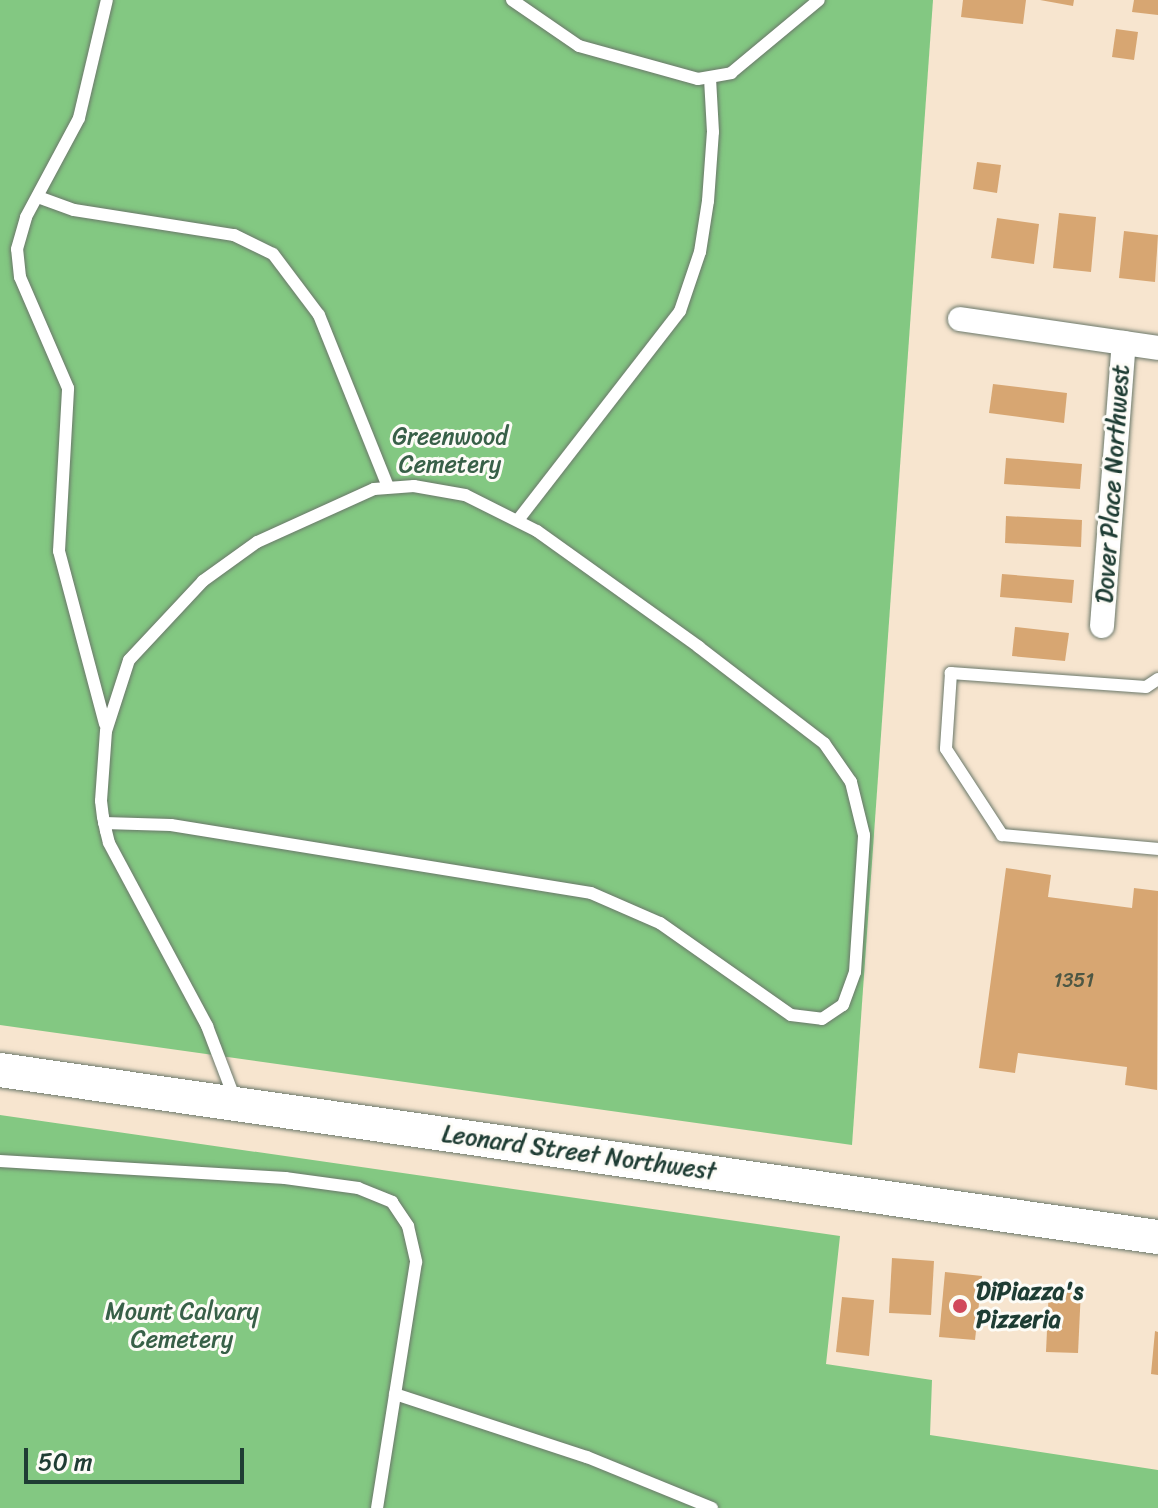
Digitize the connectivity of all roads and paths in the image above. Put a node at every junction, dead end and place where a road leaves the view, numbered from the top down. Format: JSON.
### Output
{"nodes":[{"id":1,"x":107,"y":0,"type":"edge"},
{"id":2,"x":512,"y":0,"type":"edge"},
{"id":3,"x":819,"y":0,"type":"edge"},
{"id":4,"x":710,"y":78,"type":"junction"},
{"id":5,"x":38,"y":197,"type":"junction"},
{"id":6,"x":960,"y":319,"type":"dead end"},
{"id":7,"x":1124,"y":343,"type":"junction"},
{"id":8,"x":1158,"y":348,"type":"edge"},
{"id":9,"x":388,"y":487,"type":"junction"},
{"id":10,"x":518,"y":520,"type":"junction"},
{"id":11,"x":1102,"y":626,"type":"dead end"},
{"id":12,"x":1158,"y":679,"type":"edge"},
{"id":13,"x":106,"y":731,"type":"junction"},
{"id":14,"x":104,"y":823,"type":"junction"},
{"id":15,"x":1158,"y":849,"type":"edge"},
{"id":16,"x":0,"y":1070,"type":"edge"},
{"id":17,"x":238,"y":1105,"type":"junction"},
{"id":18,"x":0,"y":1161,"type":"edge"},
{"id":19,"x":1158,"y":1237,"type":"edge"},
{"id":20,"x":395,"y":1394,"type":"junction"},
{"id":21,"x":377,"y":1508,"type":"edge"},
{"id":22,"x":712,"y":1508,"type":"edge"}],
"edges":[{"from":1,"to":5,"type":"lane"},
{"from":2,"to":4,"type":"lane"},
{"from":3,"to":4,"type":"lane"},
{"from":4,"to":10,"type":"lane"},
{"from":5,"to":9,"type":"lane"},
{"from":5,"to":13,"type":"lane"},
{"from":6,"to":7,"type":"street"},
{"from":7,"to":8,"type":"street"},
{"from":7,"to":11,"type":"street","name":"Dover Place Northwest"},
{"from":9,"to":10,"type":"lane"},
{"from":9,"to":13,"type":"lane"},
{"from":10,"to":14,"type":"lane"},
{"from":12,"to":15,"type":"lane"},
{"from":13,"to":14,"type":"lane"},
{"from":14,"to":17,"type":"lane"},
{"from":16,"to":17,"type":"main road","name":"Leonard Street Northwest"},
{"from":17,"to":19,"type":"main road","name":"Leonard Street Northwest"},
{"from":18,"to":20,"type":"lane"},
{"from":20,"to":21,"type":"lane"},
{"from":20,"to":22,"type":"lane"}]}
